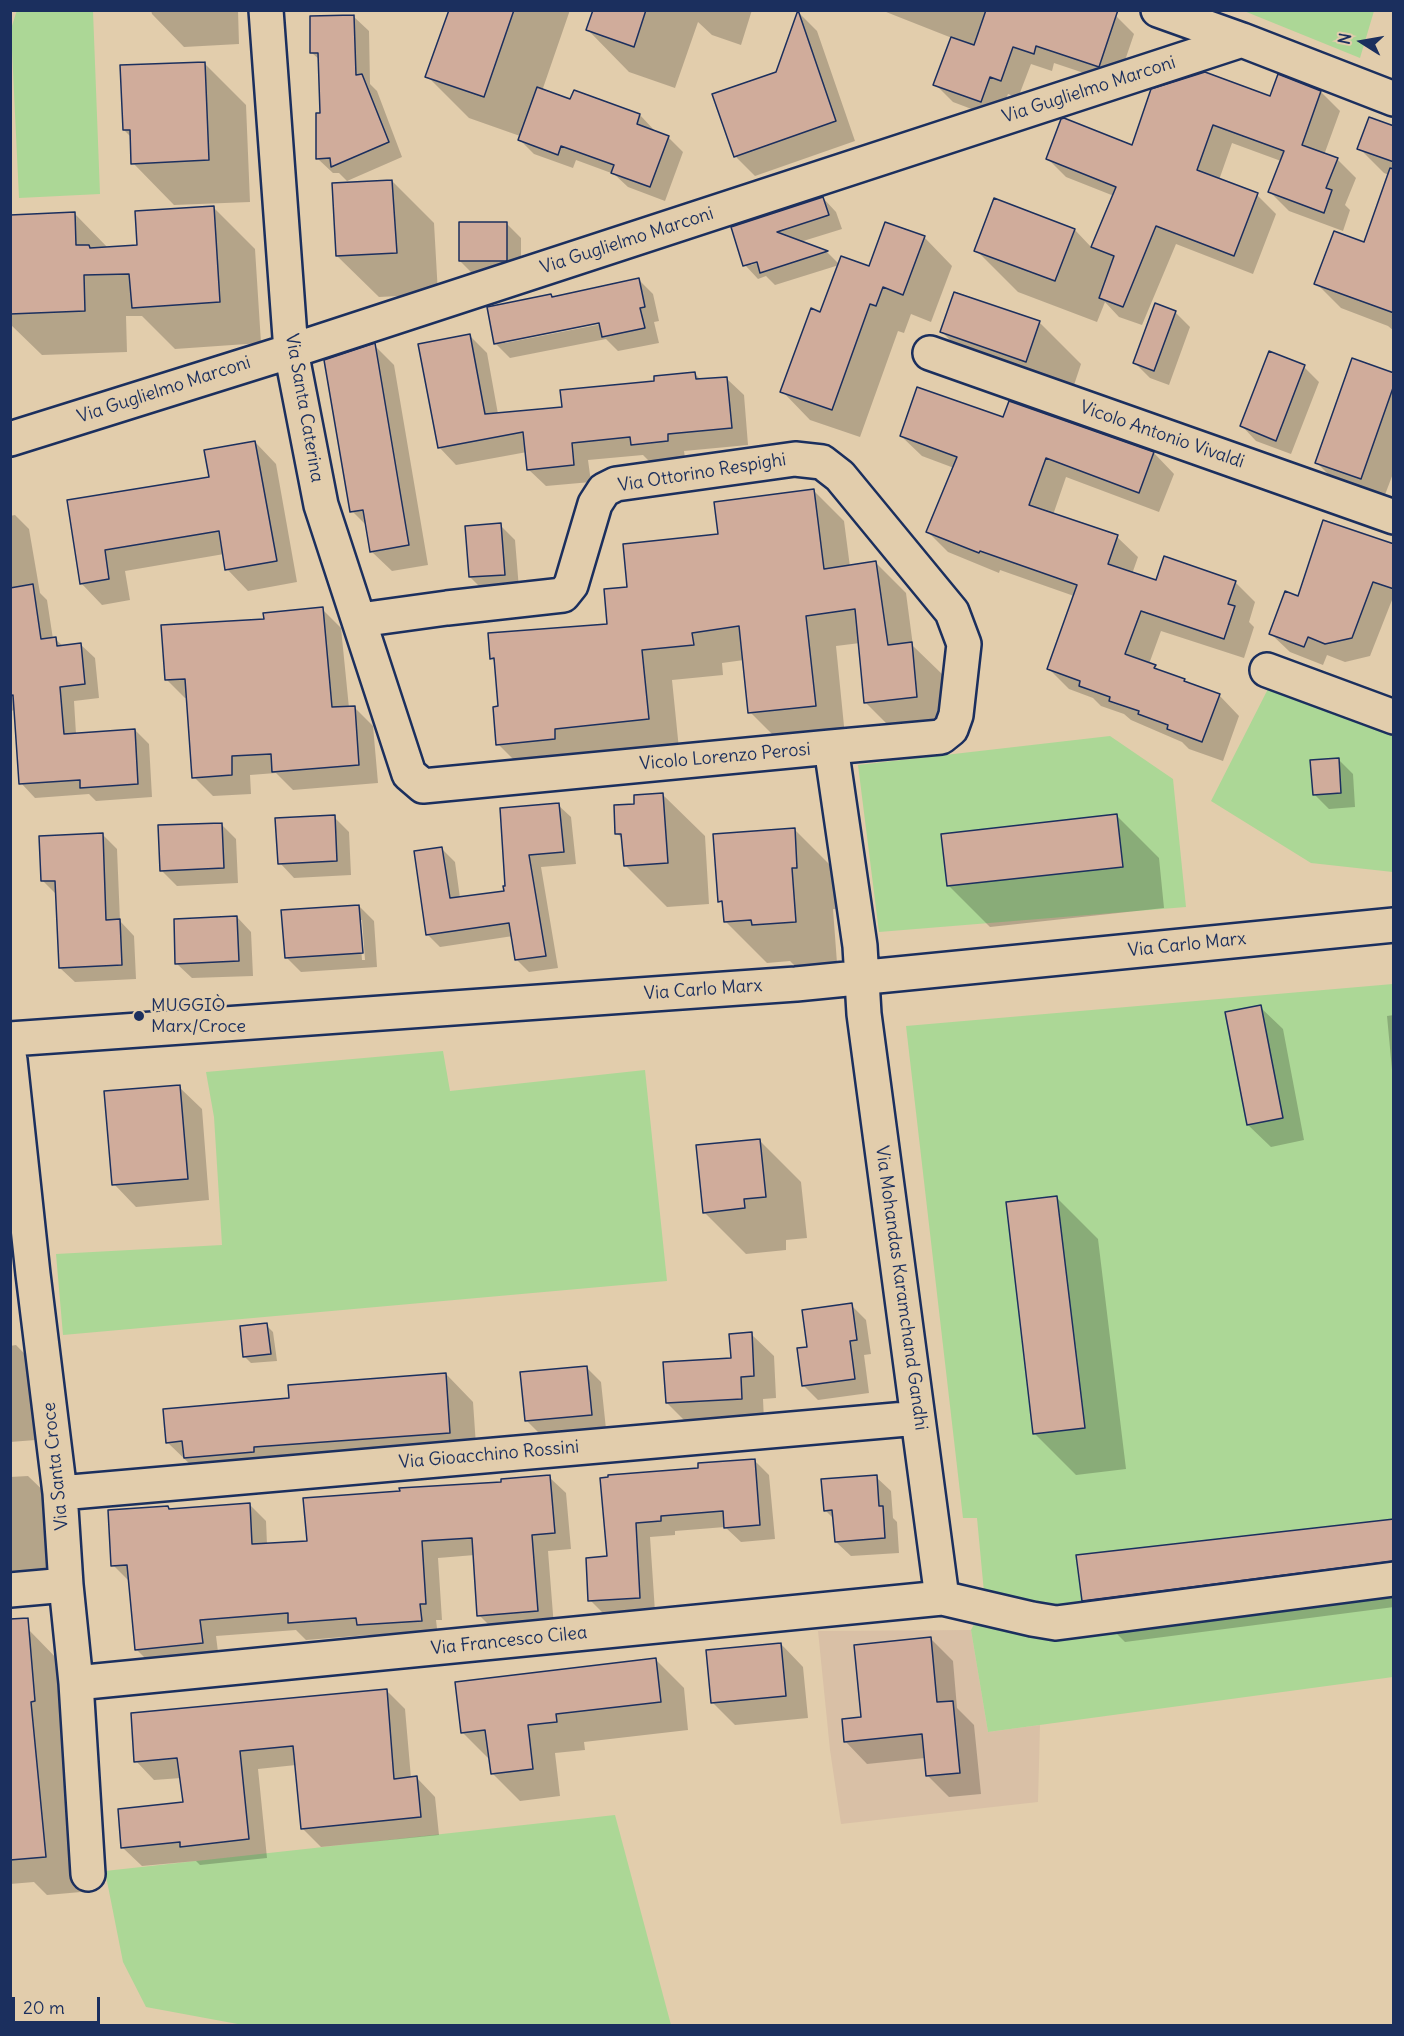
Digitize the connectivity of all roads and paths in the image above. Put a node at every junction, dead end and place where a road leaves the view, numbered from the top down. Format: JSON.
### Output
{"nodes":[{"id":1,"x":267,"y":10,"type":"edge"},
{"id":2,"x":1158,"y":10,"type":"edge"},
{"id":3,"x":1242,"y":40,"type":"junction"},
{"id":4,"x":1394,"y":99,"type":"edge"},
{"id":5,"x":291,"y":351,"type":"junction"},
{"id":6,"x":930,"y":353,"type":"dead end"},
{"id":7,"x":10,"y":439,"type":"edge"},
{"id":8,"x":1394,"y":517,"type":"edge"},
{"id":9,"x":360,"y":620,"type":"junction"},
{"id":10,"x":1267,"y":670,"type":"dead end"},
{"id":11,"x":1394,"y":717,"type":"edge"},
{"id":12,"x":831,"y":747,"type":"junction"},
{"id":13,"x":423,"y":786,"type":"joint"},
{"id":14,"x":1394,"y":925,"type":"edge"},
{"id":15,"x":861,"y":978,"type":"junction"},
{"id":16,"x":10,"y":1039,"type":"edge"},
{"id":17,"x":10,"y":1060,"type":"edge"},
{"id":18,"x":23,"y":1292,"type":"edge"},
{"id":19,"x":918,"y":1418,"type":"junction"},
{"id":20,"x":60,"y":1493,"type":"junction"},
{"id":21,"x":1394,"y":1579,"type":"edge"},
{"id":22,"x":66,"y":1585,"type":"junction"},
{"id":23,"x":10,"y":1590,"type":"edge"},
{"id":24,"x":942,"y":1598,"type":"junction"},
{"id":25,"x":76,"y":1683,"type":"junction"},
{"id":26,"x":88,"y":1874,"type":"dead end"}],
"edges":[{"from":1,"to":5,"type":"street","name":"Via Santa Caterina"},
{"from":2,"to":3,"type":"street"},
{"from":3,"to":4,"type":"street"},
{"from":3,"to":5,"type":"street","name":"Via Guglielmo Marconi"},
{"from":5,"to":7,"type":"street","name":"Via Guglielmo Marconi"},
{"from":5,"to":9,"type":"street","name":"Via Santa Caterina"},
{"from":6,"to":8,"type":"street","name":"Vicolo Antonio Vivaldi"},
{"from":9,"to":12,"type":"street","name":"Via Ottorino Respighi"},
{"from":9,"to":13,"type":"street","name":"Via Santa Caterina"},
{"from":10,"to":11,"type":"street"},
{"from":12,"to":13,"type":"street","name":"Vicolo Lorenzo Perosi"},
{"from":12,"to":15,"type":"street","name":"Vicolo Lorenzo Perosi"},
{"from":14,"to":15,"type":"street","name":"Via Carlo Marx"},
{"from":15,"to":16,"type":"street","name":"Via Carlo Marx"},
{"from":15,"to":19,"type":"street","name":"Via Mohandas Karamchand Gandhi"},
{"from":17,"to":18,"type":"street","name":"Via Santa Croce"},
{"from":18,"to":20,"type":"street","name":"Via Santa Croce"},
{"from":19,"to":20,"type":"street","name":"Via Gioacchino Rossini"},
{"from":19,"to":24,"type":"street","name":"Via Mohandas Karamchand Gandhi"},
{"from":20,"to":22,"type":"street","name":"Via Santa Croce"},
{"from":21,"to":24,"type":"street","name":"Via Francesco Cilea"},
{"from":22,"to":23,"type":"street"},
{"from":22,"to":25,"type":"street","name":"Via Santa Croce"},
{"from":24,"to":25,"type":"street","name":"Via Francesco Cilea"},
{"from":25,"to":26,"type":"street","name":"Via Santa Croce"}]}
